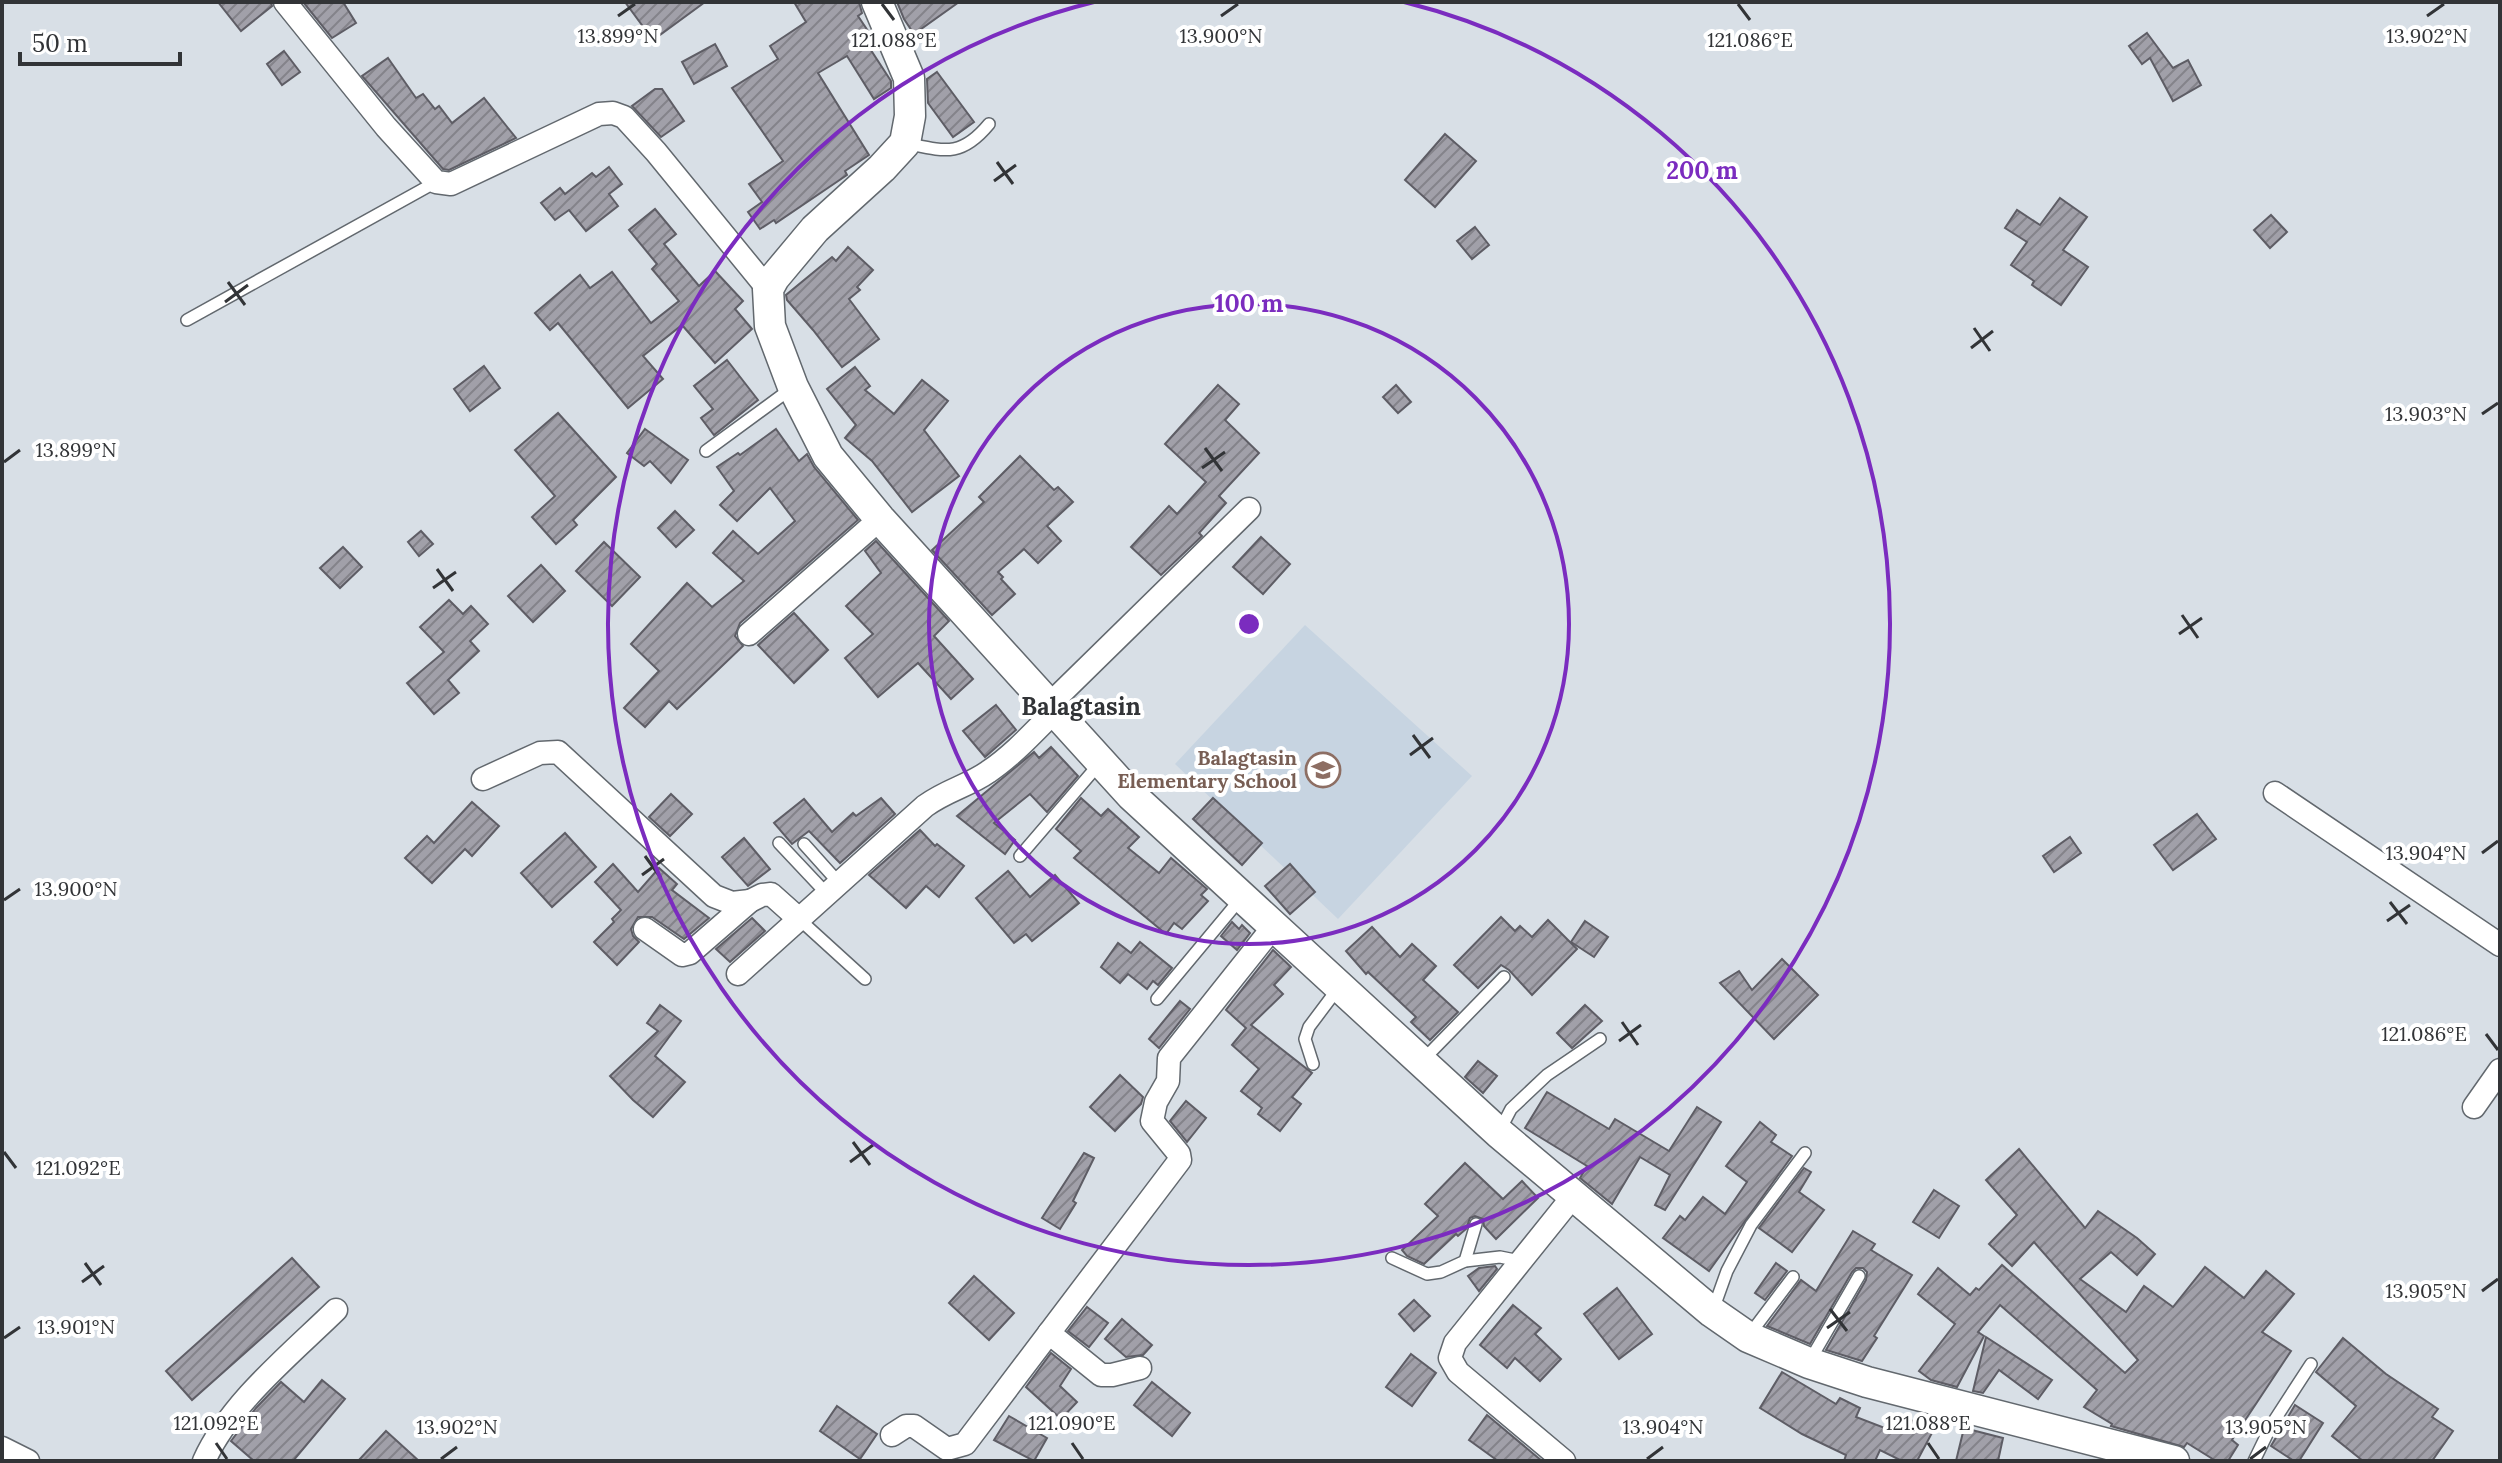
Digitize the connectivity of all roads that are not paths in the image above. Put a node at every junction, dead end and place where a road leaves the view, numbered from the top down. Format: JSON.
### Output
{"nodes":[{"id":1,"x":285,"y":2,"type":"edge"},
{"id":2,"x":877,"y":2,"type":"edge"},
{"id":3,"x":989,"y":124,"type":"dead end"},
{"id":4,"x":905,"y":143,"type":"junction"},
{"id":5,"x":436,"y":182,"type":"junction"},
{"id":6,"x":768,"y":289,"type":"junction"},
{"id":7,"x":187,"y":320,"type":"dead end"},
{"id":8,"x":793,"y":387,"type":"junction"},
{"id":9,"x":706,"y":451,"type":"dead end"},
{"id":10,"x":1249,"y":509,"type":"dead end"},
{"id":11,"x":880,"y":519,"type":"junction"},
{"id":12,"x":749,"y":634,"type":"dead end"},
{"id":13,"x":1051,"y":708,"type":"junction"},
{"id":14,"x":1100,"y":762,"type":"junction"},
{"id":15,"x":483,"y":779,"type":"dead end"},
{"id":16,"x":2275,"y":793,"type":"dead end"},
{"id":17,"x":779,"y":843,"type":"dead end"},
{"id":18,"x":804,"y":844,"type":"dead end"},
{"id":19,"x":1020,"y":856,"type":"dead end"},
{"id":20,"x":833,"y":888,"type":"junction"},
{"id":21,"x":1243,"y":896,"type":"junction"},
{"id":22,"x":750,"y":901,"type":"junction"},
{"id":23,"x":799,"y":919,"type":"junction"},
{"id":24,"x":1274,"y":926,"type":"junction"},
{"id":25,"x":645,"y":929,"type":"dead end"},
{"id":26,"x":2500,"y":945,"type":"edge"},
{"id":27,"x":738,"y":974,"type":"dead end"},
{"id":28,"x":1504,"y":977,"type":"dead end"},
{"id":29,"x":865,"y":979,"type":"dead end"},
{"id":30,"x":1339,"y":986,"type":"junction"},
{"id":31,"x":1157,"y":999,"type":"dead end"},
{"id":32,"x":1600,"y":1039,"type":"dead end"},
{"id":33,"x":1421,"y":1062,"type":"junction"},
{"id":34,"x":1313,"y":1064,"type":"dead end"},
{"id":35,"x":2500,"y":1070,"type":"edge"},
{"id":36,"x":2474,"y":1107,"type":"dead end"},
{"id":37,"x":1499,"y":1133,"type":"junction"},
{"id":38,"x":1805,"y":1153,"type":"dead end"},
{"id":39,"x":1574,"y":1195,"type":"junction"},
{"id":40,"x":1476,"y":1224,"type":"dead end"},
{"id":41,"x":1392,"y":1258,"type":"dead end"},
{"id":42,"x":1465,"y":1261,"type":"junction"},
{"id":43,"x":1520,"y":1261,"type":"junction"},
{"id":44,"x":1859,"y":1276,"type":"dead end"},
{"id":45,"x":1793,"y":1277,"type":"dead end"},
{"id":46,"x":336,"y":1310,"type":"dead end"},
{"id":47,"x":1712,"y":1312,"type":"junction"},
{"id":48,"x":1049,"y":1333,"type":"junction"},
{"id":49,"x":1748,"y":1337,"type":"junction"},
{"id":50,"x":1809,"y":1363,"type":"junction"},
{"id":51,"x":2311,"y":1364,"type":"dead end"},
{"id":52,"x":1140,"y":1368,"type":"dead end"},
{"id":53,"x":892,"y":1435,"type":"dead end"},
{"id":54,"x":2,"y":1448,"type":"edge"},
{"id":55,"x":28,"y":1461,"type":"edge"},
{"id":56,"x":204,"y":1461,"type":"edge"},
{"id":57,"x":1564,"y":1461,"type":"edge"},
{"id":58,"x":2174,"y":1461,"type":"edge"},
{"id":59,"x":2254,"y":1461,"type":"edge"}],
"edges":[{"from":1,"to":5,"type":"street"},
{"from":2,"to":4,"type":"street"},
{"from":3,"to":4,"type":"lane"},
{"from":4,"to":6,"type":"street"},
{"from":5,"to":6,"type":"street"},
{"from":5,"to":7,"type":"lane"},
{"from":6,"to":8,"type":"street"},
{"from":8,"to":9,"type":"lane"},
{"from":8,"to":11,"type":"street"},
{"from":10,"to":13,"type":"street"},
{"from":11,"to":12,"type":"street"},
{"from":11,"to":13,"type":"street"},
{"from":13,"to":14,"type":"street"},
{"from":13,"to":20,"type":"street"},
{"from":14,"to":19,"type":"lane"},
{"from":14,"to":21,"type":"street"},
{"from":15,"to":22,"type":"street"},
{"from":16,"to":26,"type":"street"},
{"from":17,"to":20,"type":"lane"},
{"from":18,"to":20,"type":"lane"},
{"from":20,"to":23,"type":"street"},
{"from":21,"to":24,"type":"street"},
{"from":21,"to":31,"type":"lane"},
{"from":22,"to":23,"type":"street"},
{"from":22,"to":25,"type":"street"},
{"from":23,"to":27,"type":"street"},
{"from":23,"to":29,"type":"lane"},
{"from":24,"to":30,"type":"street"},
{"from":24,"to":48,"type":"street"},
{"from":28,"to":33,"type":"lane"},
{"from":30,"to":33,"type":"street"},
{"from":30,"to":34,"type":"lane"},
{"from":32,"to":37,"type":"lane"},
{"from":33,"to":37,"type":"street"},
{"from":35,"to":36,"type":"street"},
{"from":37,"to":39,"type":"street"},
{"from":38,"to":47,"type":"lane"},
{"from":39,"to":43,"type":"street"},
{"from":39,"to":47,"type":"street"},
{"from":40,"to":42,"type":"lane"},
{"from":41,"to":42,"type":"lane"},
{"from":42,"to":43,"type":"lane"},
{"from":43,"to":57,"type":"street"},
{"from":44,"to":50,"type":"lane"},
{"from":45,"to":49,"type":"lane"},
{"from":46,"to":56,"type":"street"},
{"from":47,"to":49,"type":"street"},
{"from":48,"to":52,"type":"street"},
{"from":48,"to":53,"type":"street"},
{"from":49,"to":50,"type":"street"},
{"from":50,"to":58,"type":"street"},
{"from":51,"to":59,"type":"lane"},
{"from":54,"to":55,"type":"street"}]}
